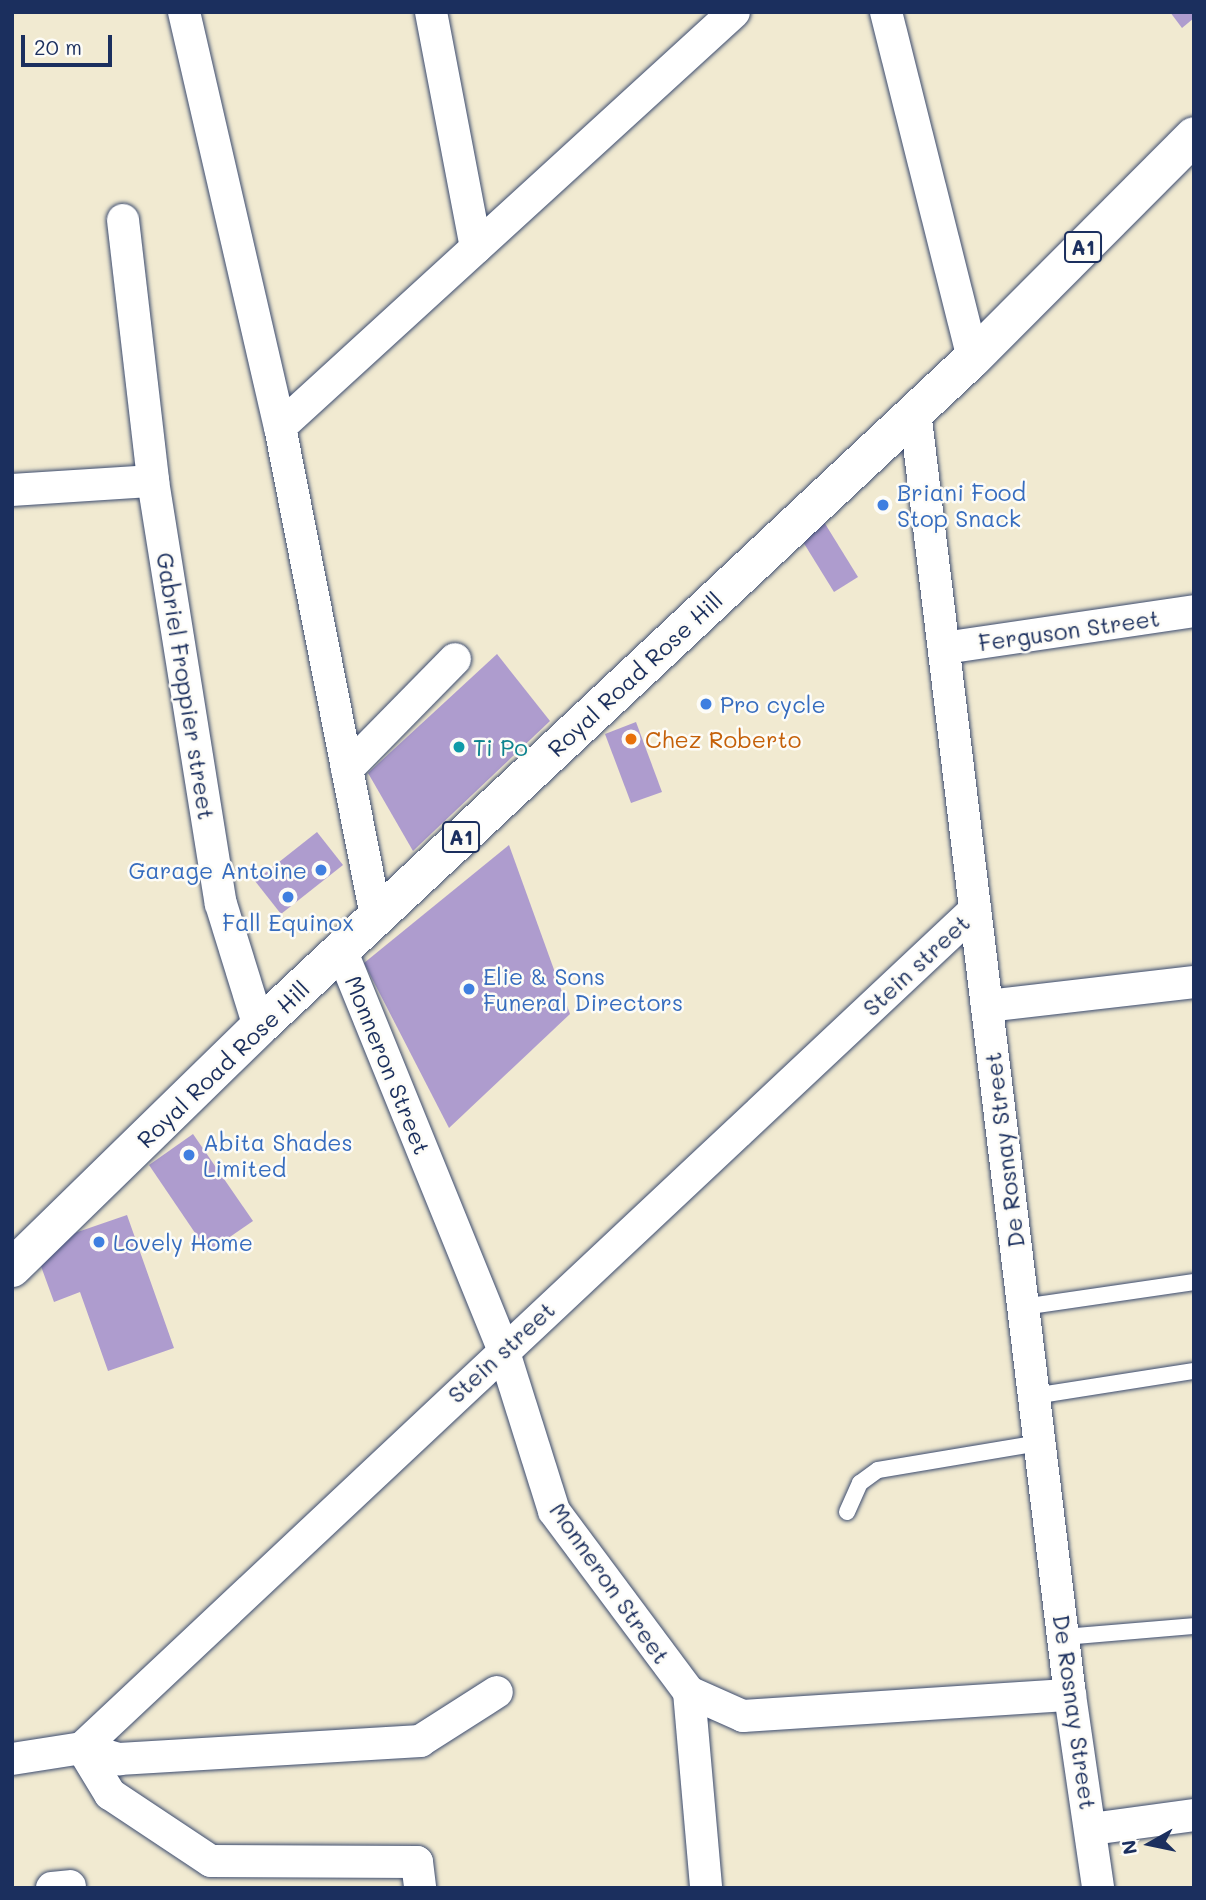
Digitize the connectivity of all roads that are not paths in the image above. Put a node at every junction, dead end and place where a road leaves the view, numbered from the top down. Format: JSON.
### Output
{"nodes":[{"id":1,"x":184,"y":12,"type":"edge"},
{"id":2,"x":431,"y":12,"type":"edge"},
{"id":3,"x":734,"y":12,"type":"edge"},
{"id":4,"x":886,"y":12,"type":"edge"},
{"id":5,"x":1194,"y":136,"type":"edge"},
{"id":6,"x":123,"y":220,"type":"dead end"},
{"id":7,"x":476,"y":248,"type":"junction"},
{"id":8,"x":973,"y":358,"type":"junction"},
{"id":9,"x":915,"y":411,"type":"junction"},
{"id":10,"x":279,"y":427,"type":"junction"},
{"id":11,"x":153,"y":481,"type":"junction"},
{"id":12,"x":12,"y":490,"type":"edge"},
{"id":13,"x":1194,"y":611,"type":"edge"},
{"id":14,"x":944,"y":648,"type":"junction"},
{"id":15,"x":455,"y":659,"type":"dead end"},
{"id":16,"x":347,"y":769,"type":"junction"},
{"id":17,"x":975,"y":910,"type":"junction"},
{"id":18,"x":376,"y":917,"type":"junction"},
{"id":19,"x":342,"y":952,"type":"junction"},
{"id":20,"x":1194,"y":982,"type":"edge"},
{"id":21,"x":987,"y":1006,"type":"junction"},
{"id":22,"x":259,"y":1027,"type":"junction"},
{"id":23,"x":12,"y":1268,"type":"edge"},
{"id":24,"x":1194,"y":1282,"type":"edge"},
{"id":25,"x":1023,"y":1307,"type":"junction"},
{"id":26,"x":503,"y":1349,"type":"junction"},
{"id":27,"x":1194,"y":1371,"type":"edge"},
{"id":28,"x":1034,"y":1396,"type":"junction"},
{"id":29,"x":1040,"y":1443,"type":"junction"},
{"id":30,"x":847,"y":1512,"type":"dead end"},
{"id":31,"x":1194,"y":1626,"type":"edge"},
{"id":32,"x":1063,"y":1637,"type":"junction"},
{"id":33,"x":498,"y":1692,"type":"dead end"},
{"id":34,"x":689,"y":1692,"type":"junction"},
{"id":35,"x":1070,"y":1695,"type":"junction"},
{"id":36,"x":82,"y":1748,"type":"junction"},
{"id":37,"x":12,"y":1759,"type":"edge"},
{"id":38,"x":1194,"y":1815,"type":"edge"},
{"id":39,"x":1092,"y":1829,"type":"junction"},
{"id":40,"x":420,"y":1888,"type":"edge"},
{"id":41,"x":706,"y":1888,"type":"edge"},
{"id":42,"x":1098,"y":1888,"type":"edge"}],
"edges":[{"from":1,"to":10,"type":"street"},
{"from":2,"to":7,"type":"street"},
{"from":3,"to":7,"type":"street"},
{"from":4,"to":8,"type":"street"},
{"from":5,"to":8,"type":"main road","name":"Royal Road Rose Hill","number":"A1"},
{"from":6,"to":11,"type":"street","name":"Gabriel Froppier street"},
{"from":7,"to":10,"type":"street"},
{"from":8,"to":9,"type":"main road","name":"Royal Road Rose Hill","number":"A1"},
{"from":9,"to":14,"type":"street","name":"De Rosnay Street"},
{"from":9,"to":18,"type":"main road","name":"Royal Road Rose Hill","number":"A1"},
{"from":10,"to":16,"type":"street"},
{"from":11,"to":12,"type":"street"},
{"from":11,"to":22,"type":"street","name":"Gabriel Froppier street"},
{"from":13,"to":14,"type":"street","name":"Ferguson Street"},
{"from":14,"to":17,"type":"street","name":"De Rosnay Street"},
{"from":15,"to":16,"type":"street"},
{"from":16,"to":18,"type":"street"},
{"from":17,"to":21,"type":"street","name":"De Rosnay Street"},
{"from":17,"to":26,"type":"street","name":"Stein street"},
{"from":18,"to":19,"type":"main road","name":"Royal Road Rose Hill","number":"A1"},
{"from":19,"to":22,"type":"main road","name":"Royal Road Rose Hill","number":"A1"},
{"from":19,"to":26,"type":"street","name":"Monneron Street"},
{"from":20,"to":21,"type":"street"},
{"from":21,"to":25,"type":"street","name":"De Rosnay Street"},
{"from":22,"to":23,"type":"main road","name":"Royal Road Rose Hill","number":"A1"},
{"from":24,"to":25,"type":"lane"},
{"from":25,"to":28,"type":"street","name":"De Rosnay Street"},
{"from":26,"to":34,"type":"street","name":"Monneron Street"},
{"from":26,"to":36,"type":"street","name":"Stein street"},
{"from":27,"to":28,"type":"lane"},
{"from":28,"to":29,"type":"street","name":"De Rosnay Street"},
{"from":29,"to":30,"type":"lane"},
{"from":29,"to":32,"type":"street","name":"De Rosnay Street"},
{"from":31,"to":32,"type":"lane"},
{"from":32,"to":35,"type":"street","name":"De Rosnay Street"},
{"from":33,"to":36,"type":"street"},
{"from":34,"to":35,"type":"street","name":"Monneron Street"},
{"from":34,"to":41,"type":"street"},
{"from":35,"to":39,"type":"street","name":"De Rosnay Street"},
{"from":36,"to":37,"type":"street"},
{"from":36,"to":40,"type":"street"},
{"from":38,"to":39,"type":"street"},
{"from":39,"to":42,"type":"street","name":"De Rosnay Street"}]}
